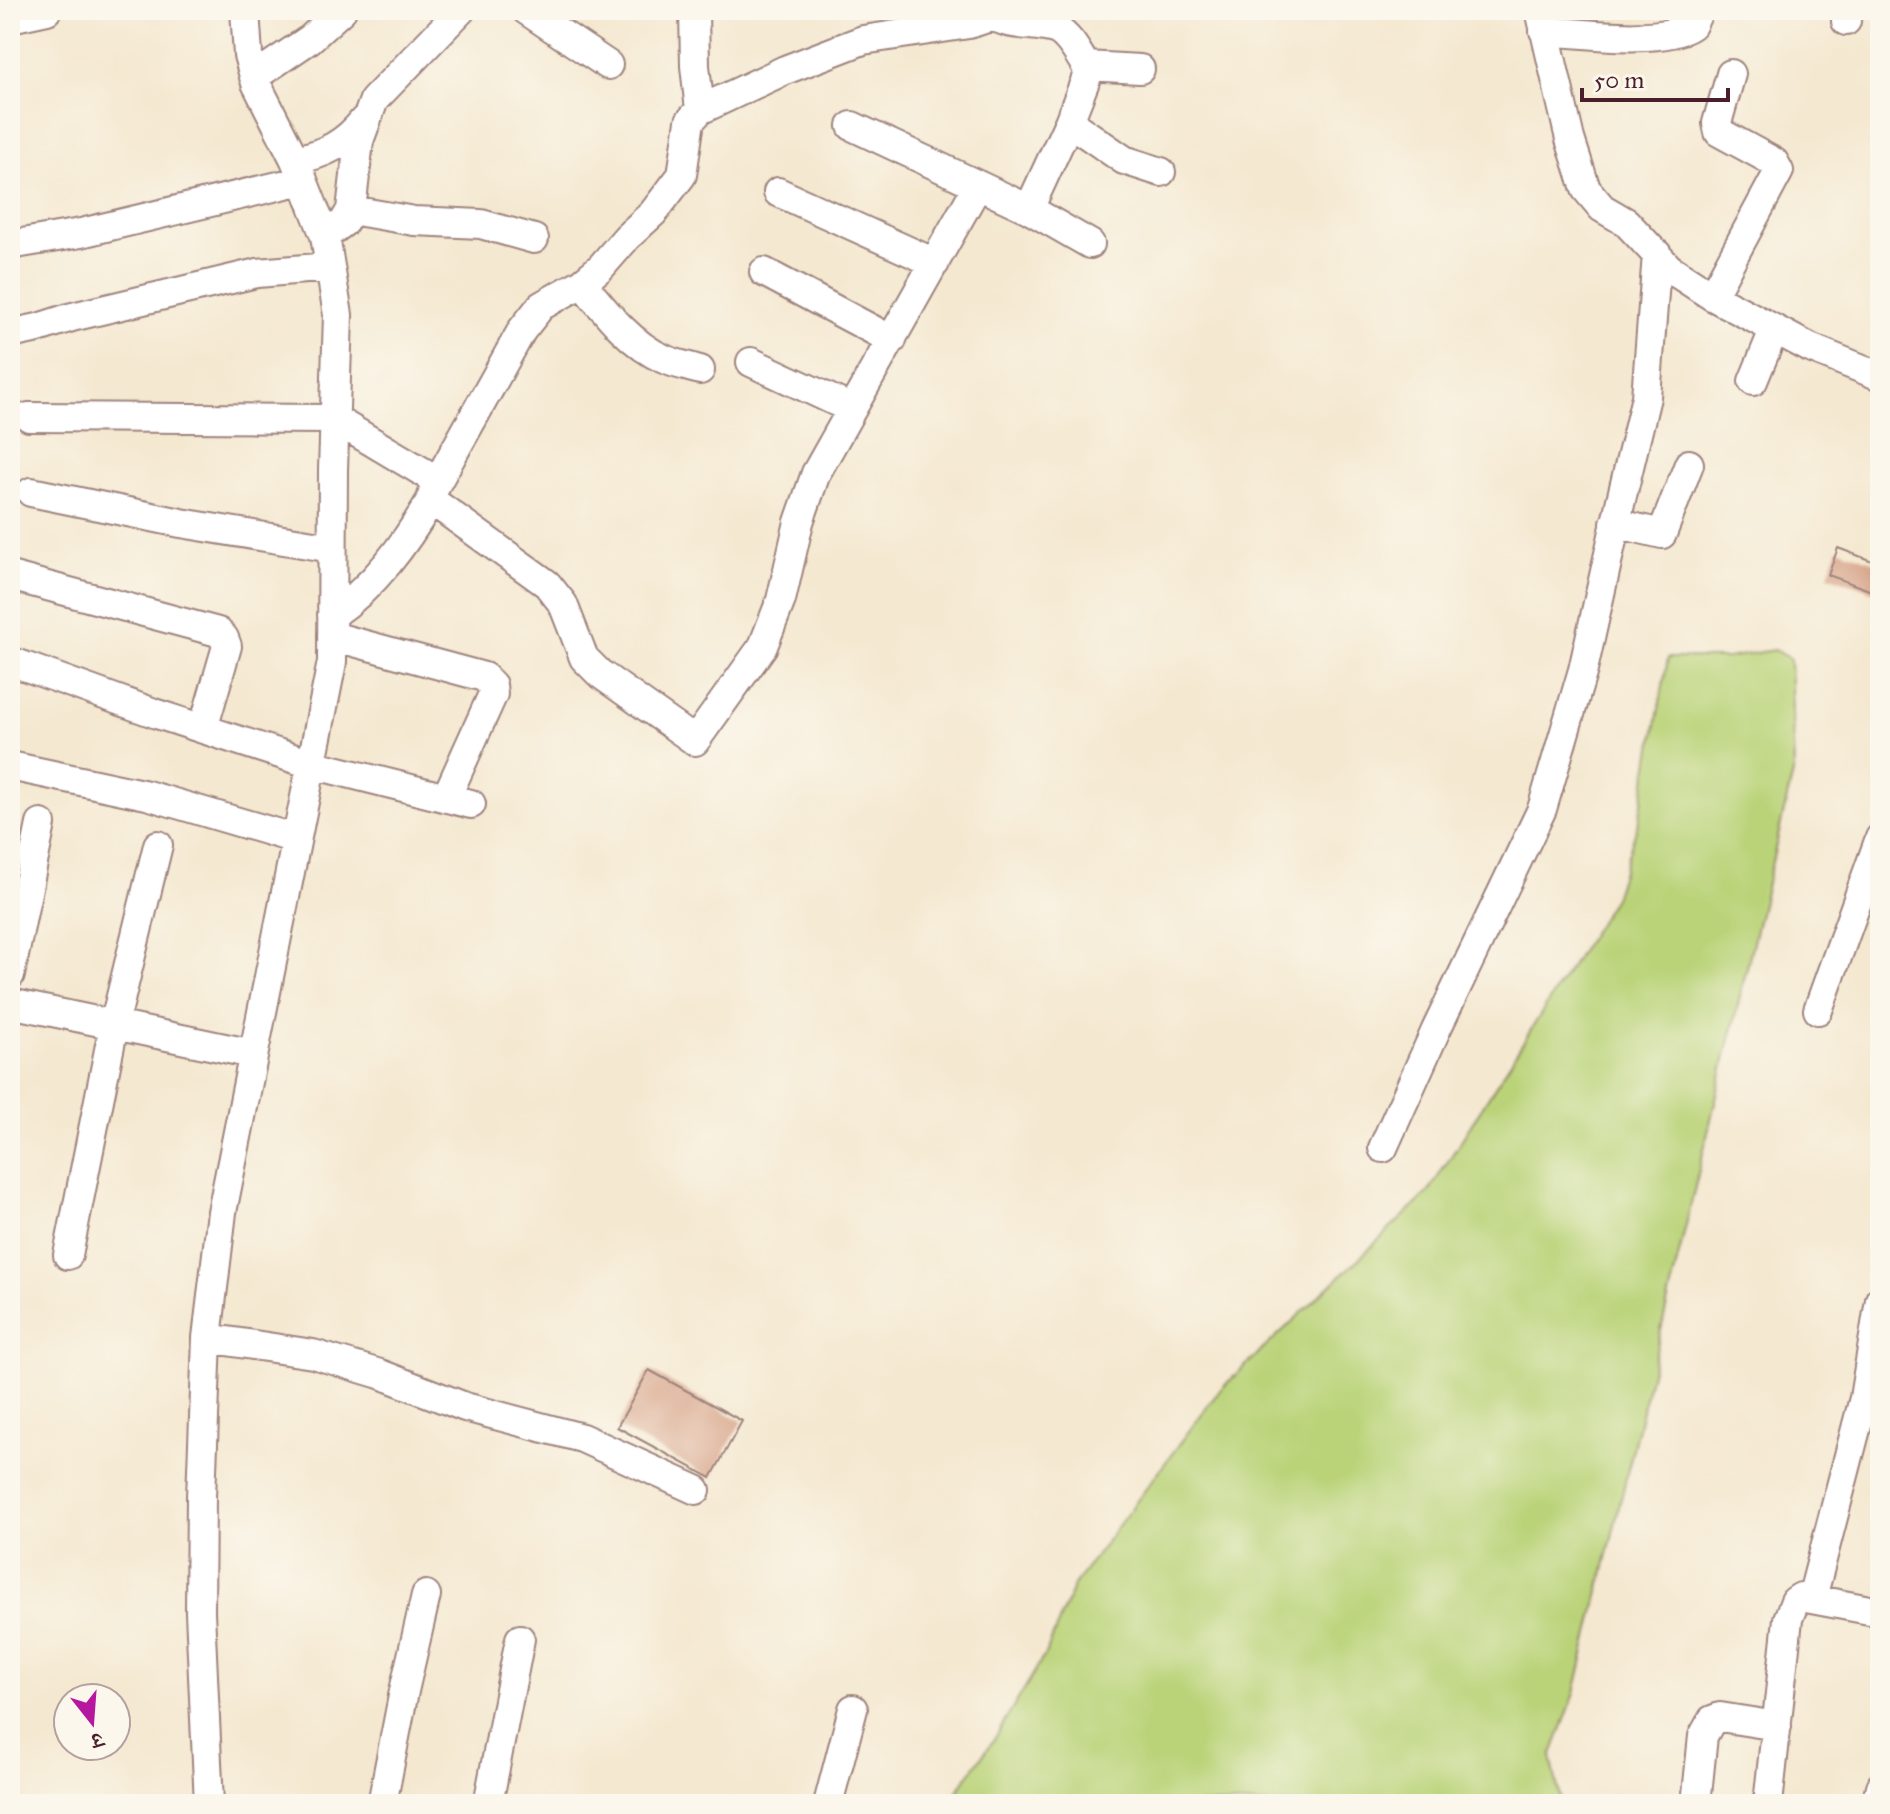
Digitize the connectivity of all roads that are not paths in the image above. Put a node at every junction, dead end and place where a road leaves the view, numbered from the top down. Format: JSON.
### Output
{"nodes":[{"id":1,"x":47,"y":10,"type":"edge"},
{"id":2,"x":245,"y":10,"type":"edge"},
{"id":3,"x":342,"y":10,"type":"edge"},
{"id":4,"x":461,"y":10,"type":"edge"},
{"id":5,"x":526,"y":10,"type":"edge"},
{"id":6,"x":694,"y":10,"type":"edge"},
{"id":7,"x":1699,"y":10,"type":"edge"},
{"id":8,"x":990,"y":13,"type":"edge"},
{"id":9,"x":10,"y":18,"type":"edge"},
{"id":10,"x":1060,"y":20,"type":"edge"},
{"id":11,"x":1542,"y":21,"type":"edge"},
{"id":12,"x":608,"y":65,"type":"dead end"},
{"id":13,"x":1091,"y":66,"type":"junction"},
{"id":14,"x":1140,"y":69,"type":"dead end"},
{"id":15,"x":1731,"y":74,"type":"dead end"},
{"id":16,"x":254,"y":77,"type":"junction"},
{"id":17,"x":700,"y":110,"type":"junction"},
{"id":18,"x":368,"y":117,"type":"junction"},
{"id":19,"x":1069,"y":122,"type":"junction"},
{"id":20,"x":852,"y":126,"type":"dead end"},
{"id":21,"x":299,"y":170,"type":"junction"},
{"id":22,"x":1161,"y":172,"type":"dead end"},
{"id":23,"x":978,"y":185,"type":"junction"},
{"id":24,"x":778,"y":192,"type":"dead end"},
{"id":25,"x":1029,"y":209,"type":"junction"},
{"id":26,"x":351,"y":210,"type":"junction"},
{"id":27,"x":325,"y":236,"type":"junction"},
{"id":28,"x":534,"y":239,"type":"dead end"},
{"id":29,"x":1090,"y":244,"type":"dead end"},
{"id":30,"x":10,"y":245,"type":"edge"},
{"id":31,"x":1657,"y":254,"type":"junction"},
{"id":32,"x":935,"y":263,"type":"junction"},
{"id":33,"x":330,"y":267,"type":"junction"},
{"id":34,"x":764,"y":272,"type":"dead end"},
{"id":35,"x":582,"y":283,"type":"junction"},
{"id":36,"x":1712,"y":296,"type":"junction"},
{"id":37,"x":1774,"y":330,"type":"junction"},
{"id":38,"x":10,"y":334,"type":"edge"},
{"id":39,"x":892,"y":340,"type":"junction"},
{"id":40,"x":751,"y":362,"type":"dead end"},
{"id":41,"x":700,"y":370,"type":"dead end"},
{"id":42,"x":1880,"y":376,"type":"edge"},
{"id":43,"x":1753,"y":381,"type":"dead end"},
{"id":44,"x":852,"y":409,"type":"junction"},
{"id":45,"x":29,"y":417,"type":"dead end"},
{"id":46,"x":334,"y":419,"type":"junction"},
{"id":47,"x":1689,"y":464,"type":"dead end"},
{"id":48,"x":31,"y":492,"type":"dead end"},
{"id":49,"x":433,"y":493,"type":"junction"},
{"id":50,"x":1615,"y":523,"type":"junction"},
{"id":51,"x":332,"y":548,"type":"junction"},
{"id":52,"x":10,"y":576,"type":"edge"},
{"id":53,"x":332,"y":625,"type":"junction"},
{"id":54,"x":10,"y":661,"type":"edge"},
{"id":55,"x":203,"y":729,"type":"junction"},
{"id":56,"x":311,"y":764,"type":"junction"},
{"id":57,"x":10,"y":766,"type":"edge"},
{"id":58,"x":41,"y":824,"type":"dead end"},
{"id":59,"x":1880,"y":838,"type":"edge"},
{"id":60,"x":296,"y":839,"type":"junction"},
{"id":61,"x":158,"y":845,"type":"dead end"},
{"id":62,"x":10,"y":975,"type":"edge"},
{"id":63,"x":10,"y":1003,"type":"edge"},
{"id":64,"x":1818,"y":1010,"type":"dead end"},
{"id":65,"x":114,"y":1025,"type":"junction"},
{"id":66,"x":253,"y":1054,"type":"junction"},
{"id":67,"x":1383,"y":1148,"type":"dead end"},
{"id":68,"x":68,"y":1255,"type":"dead end"},
{"id":69,"x":1880,"y":1300,"type":"edge"},
{"id":70,"x":207,"y":1338,"type":"junction"},
{"id":71,"x":1872,"y":1400,"type":"edge"},
{"id":72,"x":696,"y":1490,"type":"dead end"},
{"id":73,"x":426,"y":1595,"type":"dead end"},
{"id":74,"x":1812,"y":1598,"type":"junction"},
{"id":75,"x":1880,"y":1612,"type":"edge"},
{"id":76,"x":520,"y":1639,"type":"dead end"},
{"id":77,"x":853,"y":1709,"type":"dead end"},
{"id":78,"x":1777,"y":1726,"type":"junction"},
{"id":79,"x":1880,"y":1787,"type":"edge"},
{"id":80,"x":209,"y":1804,"type":"edge"},
{"id":81,"x":382,"y":1804,"type":"edge"},
{"id":82,"x":488,"y":1804,"type":"edge"},
{"id":83,"x":828,"y":1804,"type":"edge"},
{"id":84,"x":1696,"y":1804,"type":"edge"},
{"id":85,"x":1768,"y":1804,"type":"edge"},
{"id":86,"x":1876,"y":1804,"type":"edge"}],
"edges":[{"from":1,"to":9,"type":"street"},
{"from":2,"to":16,"type":"street"},
{"from":3,"to":16,"type":"street"},
{"from":4,"to":18,"type":"street"},
{"from":5,"to":12,"type":"street"},
{"from":6,"to":17,"type":"street"},
{"from":7,"to":11,"type":"street"},
{"from":8,"to":10,"type":"street"},
{"from":8,"to":17,"type":"street"},
{"from":10,"to":13,"type":"street"},
{"from":11,"to":31,"type":"street"},
{"from":13,"to":14,"type":"street"},
{"from":13,"to":19,"type":"street"},
{"from":15,"to":36,"type":"street"},
{"from":16,"to":21,"type":"street"},
{"from":17,"to":35,"type":"street"},
{"from":18,"to":21,"type":"street"},
{"from":18,"to":26,"type":"street"},
{"from":19,"to":22,"type":"street"},
{"from":19,"to":25,"type":"street"},
{"from":20,"to":23,"type":"street"},
{"from":21,"to":27,"type":"street"},
{"from":21,"to":30,"type":"street"},
{"from":23,"to":25,"type":"street"},
{"from":23,"to":32,"type":"street"},
{"from":24,"to":32,"type":"street"},
{"from":25,"to":29,"type":"street"},
{"from":26,"to":27,"type":"street"},
{"from":26,"to":28,"type":"street"},
{"from":27,"to":33,"type":"street"},
{"from":31,"to":36,"type":"street"},
{"from":31,"to":50,"type":"street"},
{"from":32,"to":39,"type":"street"},
{"from":33,"to":38,"type":"street"},
{"from":33,"to":46,"type":"street"},
{"from":34,"to":39,"type":"street"},
{"from":35,"to":41,"type":"street"},
{"from":35,"to":49,"type":"street"},
{"from":36,"to":37,"type":"street"},
{"from":37,"to":42,"type":"street"},
{"from":37,"to":43,"type":"street"},
{"from":39,"to":44,"type":"street"},
{"from":40,"to":44,"type":"street"},
{"from":44,"to":49,"type":"street"},
{"from":45,"to":46,"type":"street"},
{"from":46,"to":49,"type":"street"},
{"from":46,"to":51,"type":"street"},
{"from":47,"to":50,"type":"street"},
{"from":48,"to":51,"type":"street"},
{"from":49,"to":53,"type":"street"},
{"from":50,"to":67,"type":"street"},
{"from":51,"to":53,"type":"street"},
{"from":52,"to":55,"type":"street"},
{"from":53,"to":56,"type":"street"},
{"from":53,"to":56,"type":"street"},
{"from":54,"to":55,"type":"street"},
{"from":55,"to":56,"type":"street"},
{"from":56,"to":60,"type":"street"},
{"from":57,"to":60,"type":"street"},
{"from":58,"to":62,"type":"street"},
{"from":59,"to":64,"type":"street"},
{"from":60,"to":66,"type":"street"},
{"from":61,"to":65,"type":"street"},
{"from":63,"to":65,"type":"street"},
{"from":65,"to":66,"type":"street"},
{"from":65,"to":68,"type":"street"},
{"from":66,"to":70,"type":"street"},
{"from":69,"to":71,"type":"street"},
{"from":70,"to":72,"type":"street"},
{"from":70,"to":80,"type":"street"},
{"from":71,"to":74,"type":"street"},
{"from":73,"to":81,"type":"street"},
{"from":74,"to":75,"type":"street"},
{"from":74,"to":78,"type":"street"},
{"from":76,"to":82,"type":"street"},
{"from":77,"to":83,"type":"street"},
{"from":78,"to":84,"type":"street"},
{"from":78,"to":85,"type":"street"},
{"from":79,"to":86,"type":"street"}]}
